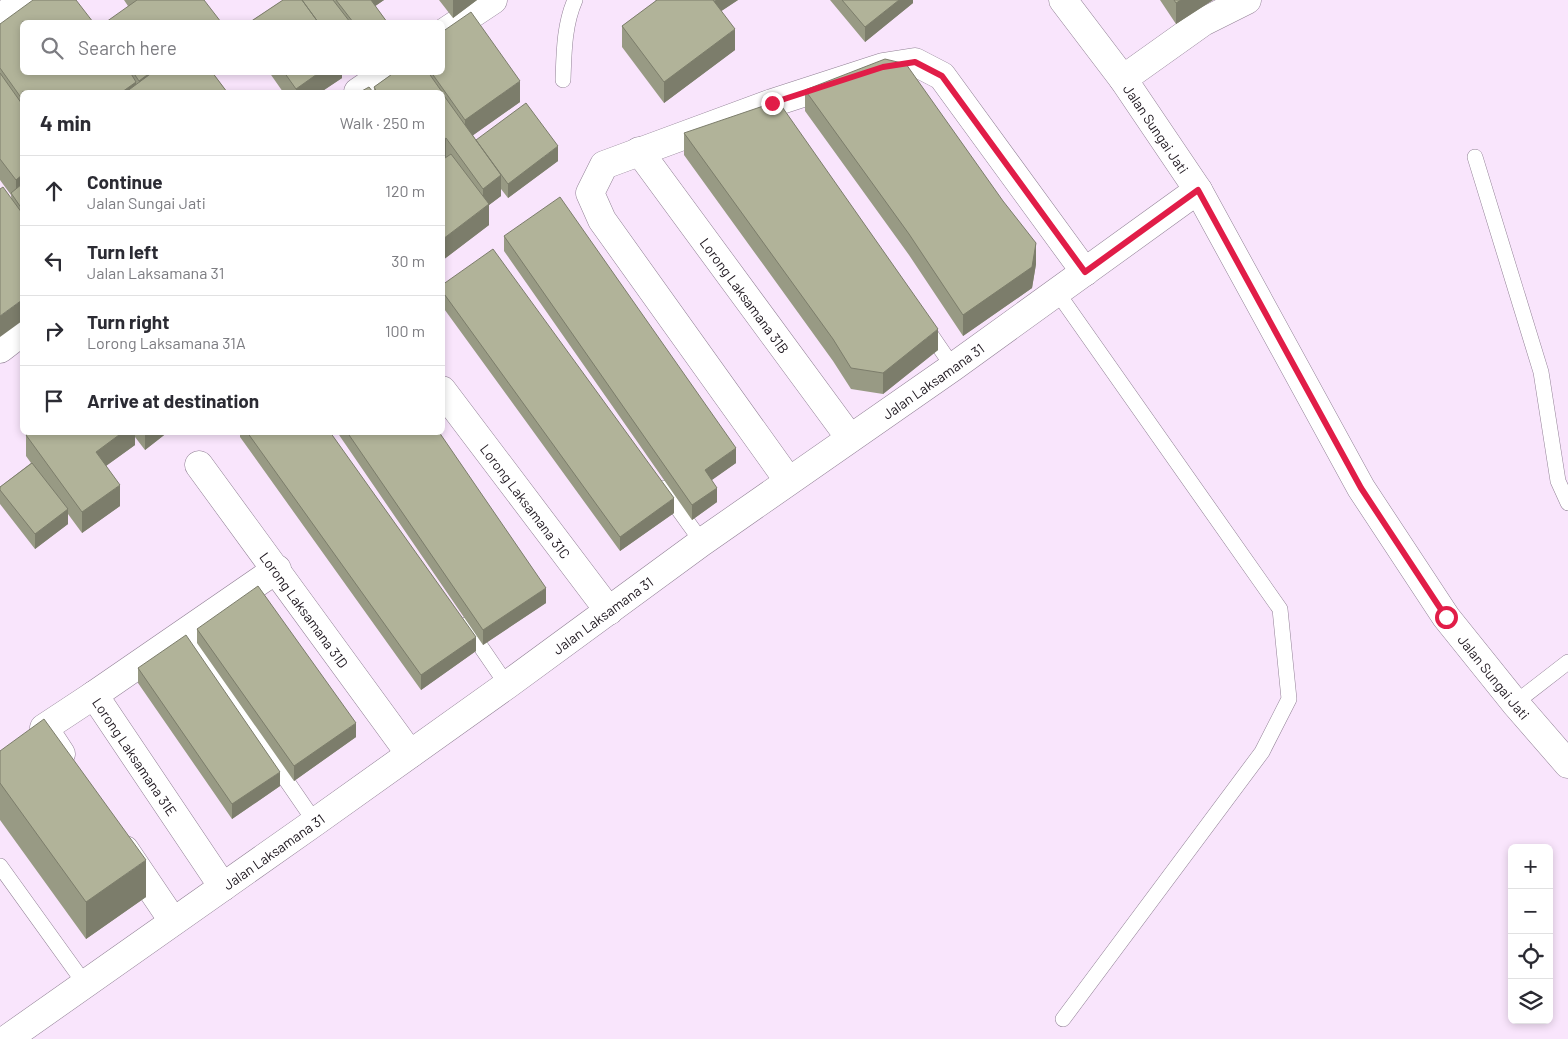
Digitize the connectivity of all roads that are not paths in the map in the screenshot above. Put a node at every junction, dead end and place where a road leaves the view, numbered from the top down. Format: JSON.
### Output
{"nodes":[{"id":1,"x":25,"y":0,"type":"edge"},
{"id":2,"x":493,"y":0,"type":"edge"},
{"id":3,"x":575,"y":0,"type":"edge"},
{"id":4,"x":1063,"y":0,"type":"edge"},
{"id":5,"x":1247,"y":0,"type":"edge"},
{"id":6,"x":0,"y":18,"type":"edge"},
{"id":7,"x":445,"y":32,"type":"edge"},
{"id":8,"x":383,"y":75,"type":"edge"},
{"id":9,"x":1122,"y":79,"type":"junction"},
{"id":10,"x":563,"y":80,"type":"dead end"},
{"id":11,"x":361,"y":90,"type":"edge"},
{"id":12,"x":639,"y":151,"type":"junction"},
{"id":13,"x":1475,"y":157,"type":"dead end"},
{"id":14,"x":1198,"y":190,"type":"junction"},
{"id":15,"x":1085,"y":272,"type":"junction"},
{"id":16,"x":1057,"y":292,"type":"junction"},
{"id":17,"x":917,"y":315,"type":"edge"},
{"id":18,"x":20,"y":334,"type":"edge"},
{"id":19,"x":0,"y":349,"type":"edge"},
{"id":20,"x":953,"y":367,"type":"junction"},
{"id":21,"x":445,"y":394,"type":"edge"},
{"id":22,"x":850,"y":438,"type":"junction"},
{"id":23,"x":199,"y":465,"type":"dead end"},
{"id":24,"x":656,"y":478,"type":"edge"},
{"id":25,"x":788,"y":480,"type":"junction"},
{"id":26,"x":1568,"y":503,"type":"edge"},
{"id":27,"x":702,"y":542,"type":"junction"},
{"id":28,"x":277,"y":569,"type":"junction"},
{"id":29,"x":456,"y":611,"type":"edge"},
{"id":30,"x":609,"y":611,"type":"junction"},
{"id":31,"x":185,"y":633,"type":"junction"},
{"id":32,"x":1568,"y":662,"type":"edge"},
{"id":33,"x":508,"y":684,"type":"junction"},
{"id":34,"x":94,"y":695,"type":"junction"},
{"id":35,"x":1515,"y":703,"type":"junction"},
{"id":36,"x":410,"y":754,"type":"junction"},
{"id":37,"x":1568,"y":764,"type":"edge"},
{"id":38,"x":76,"y":776,"type":"edge"},
{"id":39,"x":315,"y":822,"type":"junction"},
{"id":40,"x":114,"y":833,"type":"edge"},
{"id":41,"x":0,"y":866,"type":"edge"},
{"id":42,"x":222,"y":887,"type":"junction"},
{"id":43,"x":173,"y":921,"type":"junction"},
{"id":44,"x":85,"y":984,"type":"junction"},
{"id":45,"x":1063,"y":1019,"type":"dead end"},
{"id":46,"x":7,"y":1039,"type":"edge"}],
"edges":[{"from":1,"to":6,"type":"street"},
{"from":2,"to":7,"type":"street"},
{"from":3,"to":10,"type":"lane"},
{"from":4,"to":9,"type":"street","name":"Jalan Sungai Jati"},
{"from":5,"to":9,"type":"street"},
{"from":8,"to":11,"type":"street"},
{"from":9,"to":14,"type":"street","name":"Jalan Sungai Jati"},
{"from":12,"to":15,"type":"street"},
{"from":12,"to":22,"type":"street","name":"Lorong Laksamana 31B"},
{"from":12,"to":25,"type":"street"},
{"from":13,"to":26,"type":"lane"},
{"from":14,"to":15,"type":"street","name":"Jalan Laksamana 31"},
{"from":14,"to":35,"type":"street","name":"Jalan Sungai Jati"},
{"from":15,"to":16,"type":"street","name":"Jalan Laksamana 31"},
{"from":16,"to":20,"type":"street","name":"Jalan Laksamana 31"},
{"from":16,"to":45,"type":"lane"},
{"from":17,"to":20,"type":"lane"},
{"from":18,"to":19,"type":"street"},
{"from":20,"to":22,"type":"street","name":"Jalan Laksamana 31"},
{"from":21,"to":30,"type":"street","name":"Lorong Laksamana 31C"},
{"from":22,"to":25,"type":"street","name":"Jalan Laksamana 31"},
{"from":23,"to":28,"type":"street","name":"Lorong Laksamana 31D"},
{"from":24,"to":27,"type":"lane"},
{"from":25,"to":27,"type":"street","name":"Jalan Laksamana 31"},
{"from":27,"to":30,"type":"street","name":"Jalan Laksamana 31"},
{"from":28,"to":31,"type":"street"},
{"from":28,"to":36,"type":"street","name":"Lorong Laksamana 31D"},
{"from":29,"to":33,"type":"lane"},
{"from":30,"to":33,"type":"street","name":"Jalan Laksamana 31"},
{"from":31,"to":34,"type":"street"},
{"from":31,"to":39,"type":"lane"},
{"from":32,"to":35,"type":"lane"},
{"from":33,"to":36,"type":"street","name":"Jalan Laksamana 31"},
{"from":34,"to":38,"type":"street","name":"Lorong Laksamana 31E"},
{"from":34,"to":42,"type":"street","name":"Lorong Laksamana 31E"},
{"from":35,"to":37,"type":"street","name":"Jalan Sungai Jati"},
{"from":36,"to":39,"type":"street","name":"Jalan Laksamana 31"},
{"from":39,"to":42,"type":"street","name":"Jalan Laksamana 31"},
{"from":40,"to":43,"type":"street"},
{"from":41,"to":44,"type":"lane"},
{"from":42,"to":43,"type":"street","name":"Jalan Laksamana 31"},
{"from":43,"to":44,"type":"street","name":"Jalan Laksamana 31"},
{"from":44,"to":46,"type":"street","name":"Jalan Laksamana 31"}]}
